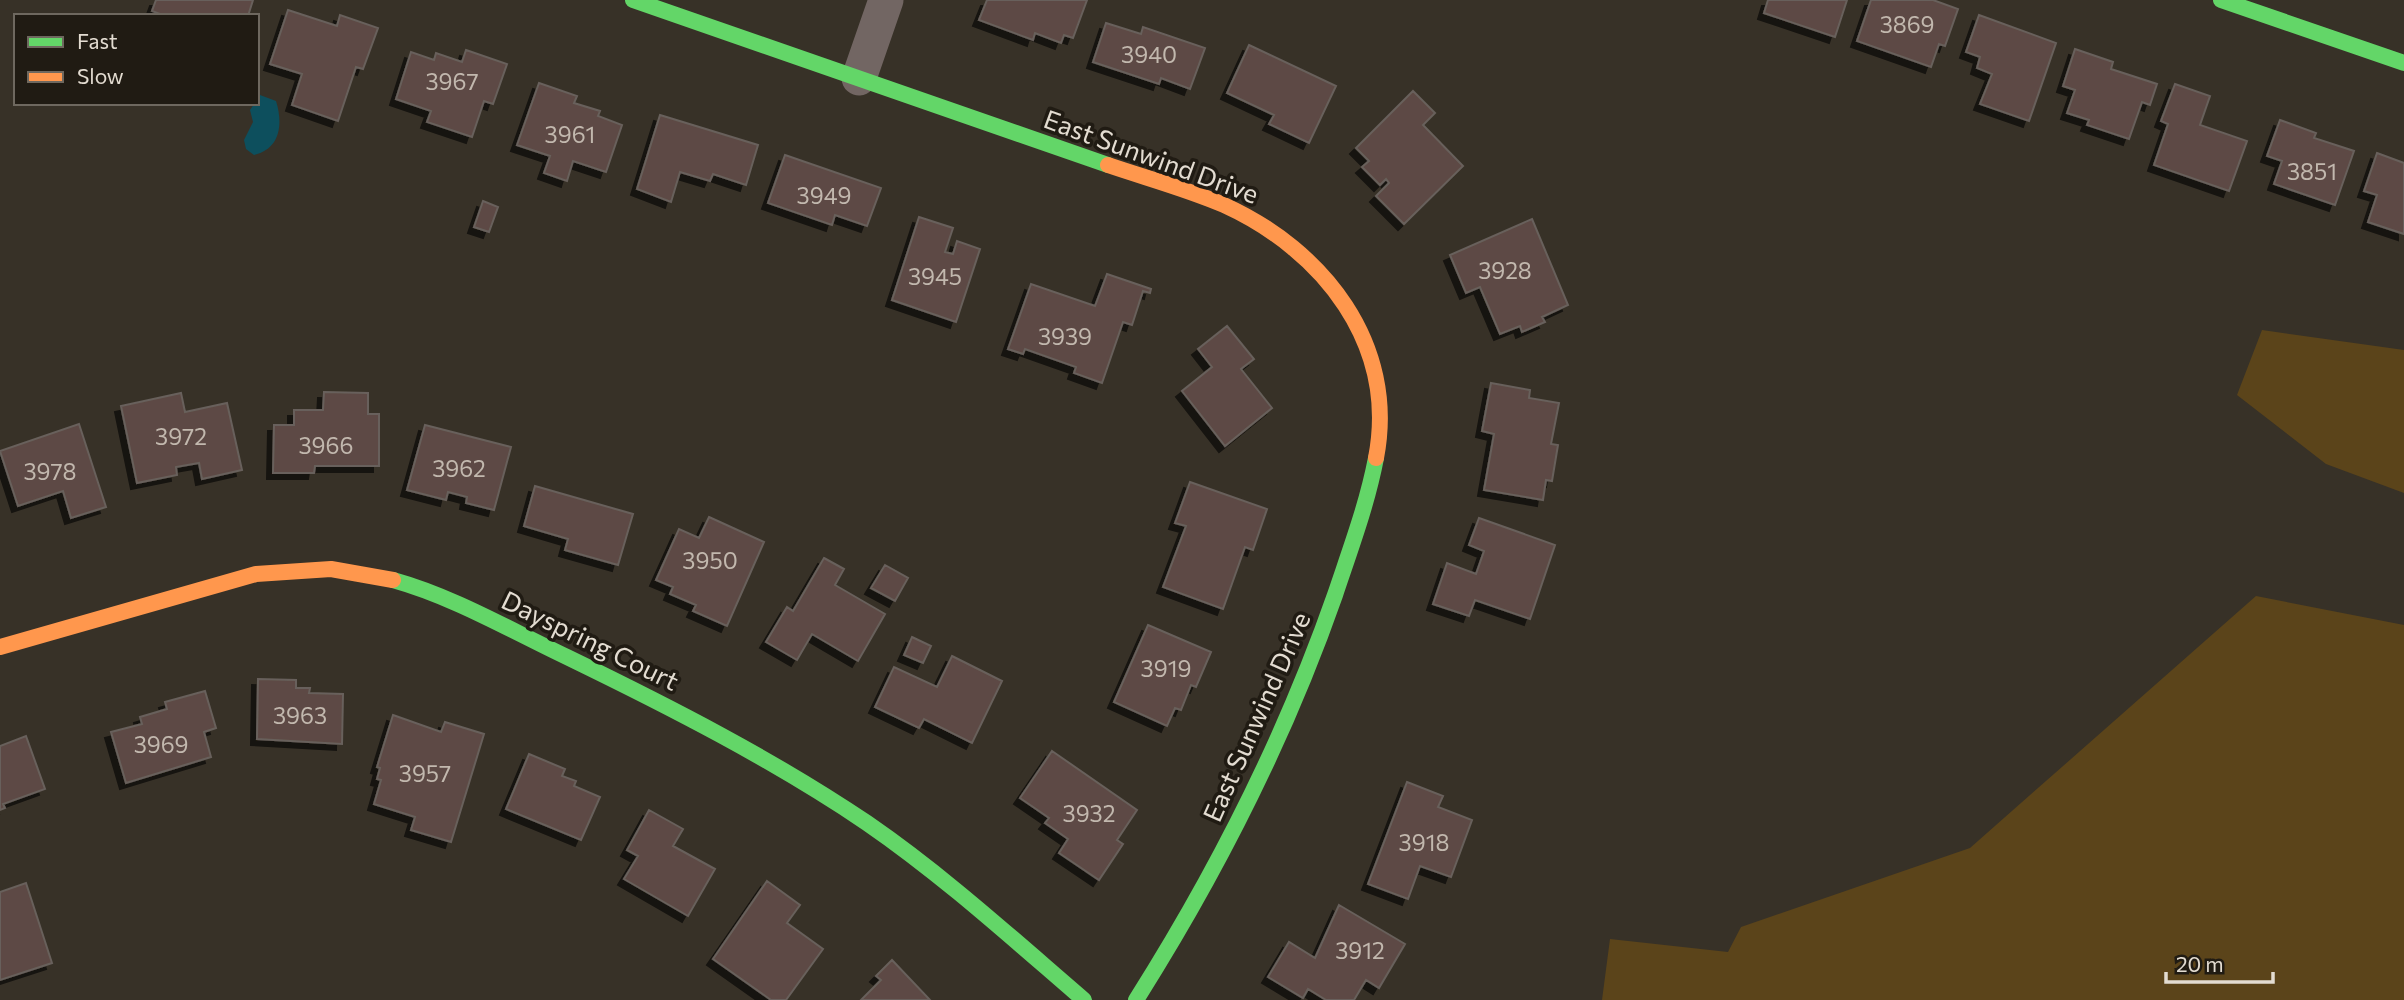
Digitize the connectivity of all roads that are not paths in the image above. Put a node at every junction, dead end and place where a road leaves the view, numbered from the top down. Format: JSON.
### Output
{"nodes":[{"id":1,"x":634,"y":0,"type":"edge"},
{"id":2,"x":886,"y":0,"type":"edge"},
{"id":3,"x":2221,"y":0,"type":"edge"},
{"id":4,"x":2404,"y":63,"type":"edge"},
{"id":5,"x":859,"y":78,"type":"junction"},
{"id":6,"x":0,"y":647,"type":"edge"},
{"id":7,"x":1084,"y":1000,"type":"edge"},
{"id":8,"x":1136,"y":1000,"type":"edge"}],
"edges":[{"from":1,"to":5,"type":"street","name":"East Sunwind Drive"},
{"from":2,"to":5,"type":"street"},
{"from":3,"to":4,"type":"street"},
{"from":5,"to":8,"type":"street","name":"East Sunwind Drive"},
{"from":6,"to":7,"type":"street","name":"Dayspring Court"}]}
